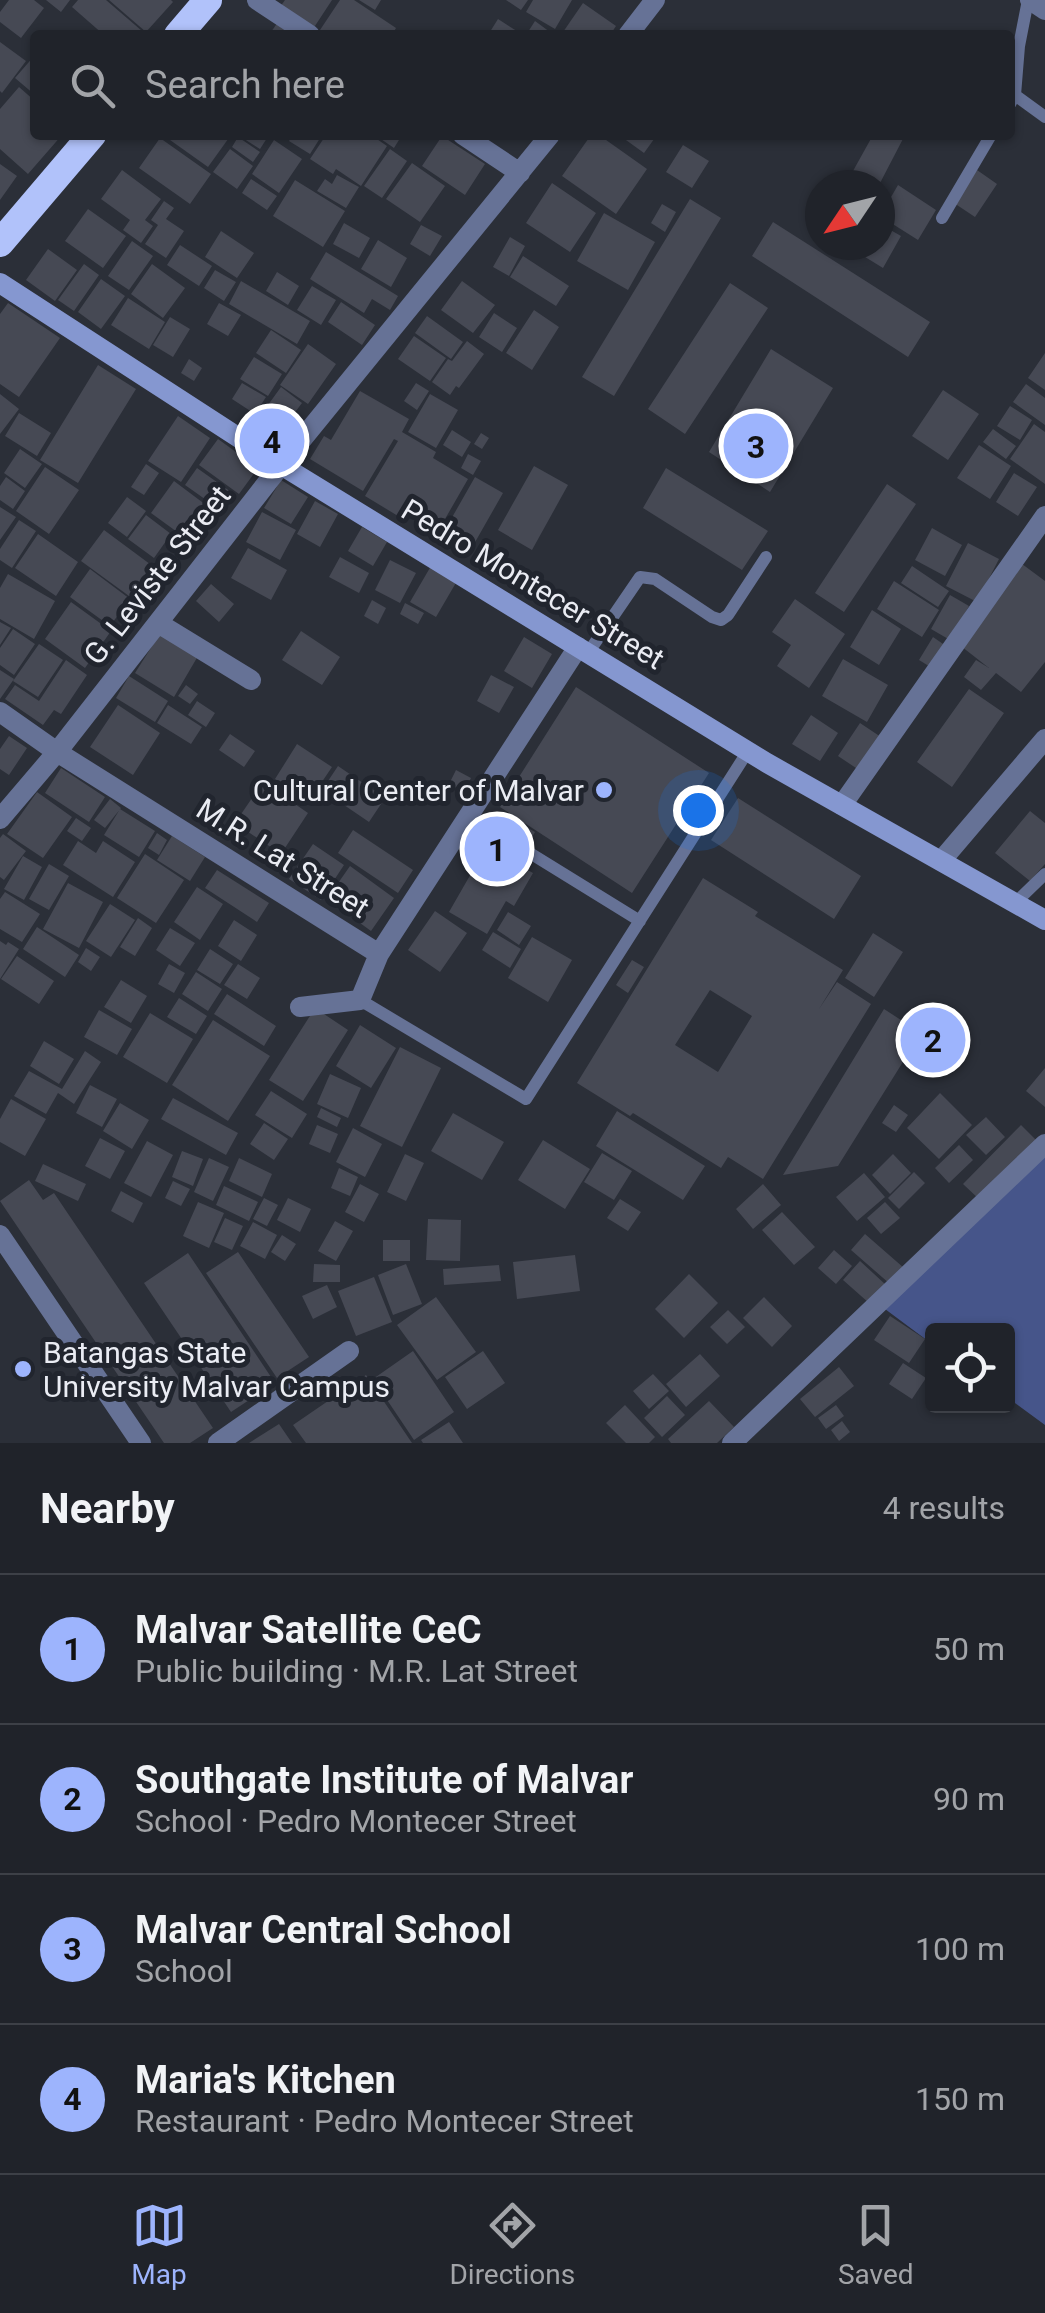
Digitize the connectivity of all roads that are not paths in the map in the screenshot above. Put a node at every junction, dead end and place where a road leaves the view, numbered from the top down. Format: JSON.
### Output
{"nodes":[{"id":1,"x":208,"y":0,"type":"edge"},
{"id":2,"x":257,"y":0,"type":"edge"},
{"id":3,"x":655,"y":0,"type":"edge"},
{"id":4,"x":1029,"y":0,"type":"edge"},
{"id":5,"x":1045,"y":10,"type":"edge"},
{"id":6,"x":182,"y":30,"type":"edge"},
{"id":7,"x":302,"y":30,"type":"edge"},
{"id":8,"x":632,"y":30,"type":"edge"},
{"id":9,"x":1015,"y":82,"type":"edge"},
{"id":10,"x":1015,"y":101,"type":"edge"},
{"id":11,"x":1045,"y":117,"type":"edge"},
{"id":12,"x":88,"y":140,"type":"edge"},
{"id":13,"x":471,"y":140,"type":"edge"},
{"id":14,"x":546,"y":140,"type":"edge"},
{"id":15,"x":989,"y":140,"type":"edge"},
{"id":16,"x":520,"y":172,"type":"junction"},
{"id":17,"x":942,"y":218,"type":"dead end"},
{"id":18,"x":0,"y":243,"type":"edge"},
{"id":19,"x":0,"y":283,"type":"edge"},
{"id":20,"x":281,"y":465,"type":"junction"},
{"id":21,"x":1045,"y":516,"type":"edge"},
{"id":22,"x":766,"y":557,"type":"dead end"},
{"id":23,"x":158,"y":623,"type":"junction"},
{"id":24,"x":583,"y":650,"type":"junction"},
{"id":25,"x":251,"y":680,"type":"dead end"},
{"id":26,"x":0,"y":712,"type":"edge"},
{"id":27,"x":1045,"y":739,"type":"edge"},
{"id":28,"x":748,"y":751,"type":"junction"},
{"id":29,"x":58,"y":752,"type":"junction"},
{"id":30,"x":842,"y":805,"type":"junction"},
{"id":31,"x":469,"y":815,"type":"junction"},
{"id":32,"x":0,"y":819,"type":"edge"},
{"id":33,"x":504,"y":837,"type":"dead end"},
{"id":34,"x":525,"y":850,"type":"dead end"},
{"id":35,"x":941,"y":861,"type":"junction"},
{"id":36,"x":1045,"y":874,"type":"edge"},
{"id":37,"x":1016,"y":903,"type":"junction"},
{"id":38,"x":1045,"y":920,"type":"edge"},
{"id":39,"x":640,"y":921,"type":"junction"},
{"id":40,"x":380,"y":954,"type":"junction"},
{"id":41,"x":360,"y":1000,"type":"junction"},
{"id":42,"x":300,"y":1007,"type":"dead end"},
{"id":43,"x":1045,"y":1144,"type":"edge"},
{"id":44,"x":0,"y":1235,"type":"edge"},
{"id":45,"x":349,"y":1351,"type":"dead end"},
{"id":46,"x":142,"y":1443,"type":"edge"},
{"id":47,"x":218,"y":1443,"type":"edge"},
{"id":48,"x":732,"y":1443,"type":"edge"}],
"edges":[{"from":1,"to":6,"type":"highway"},
{"from":2,"to":7,"type":"street"},
{"from":3,"to":8,"type":"street"},
{"from":4,"to":5,"type":"street"},
{"from":4,"to":9,"type":"lane"},
{"from":10,"to":11,"type":"lane"},
{"from":12,"to":18,"type":"highway"},
{"from":13,"to":16,"type":"street"},
{"from":14,"to":16,"type":"street","name":"G. Leviste Street"},
{"from":15,"to":17,"type":"lane"},
{"from":16,"to":20,"type":"street","name":"G. Leviste Street"},
{"from":19,"to":20,"type":"main road","name":"Pedro Montecer Street"},
{"from":20,"to":23,"type":"street","name":"G. Leviste Street"},
{"from":20,"to":24,"type":"main road","name":"Pedro Montecer Street"},
{"from":21,"to":30,"type":"street"},
{"from":22,"to":24,"type":"lane"},
{"from":23,"to":25,"type":"street"},
{"from":23,"to":29,"type":"street","name":"G. Leviste Street"},
{"from":24,"to":28,"type":"main road","name":"Pedro Montecer Street"},
{"from":24,"to":31,"type":"street","name":"M.R. Lat Street"},
{"from":26,"to":29,"type":"street","name":"M.R. Lat Street"},
{"from":27,"to":35,"type":"street"},
{"from":28,"to":30,"type":"main road","name":"Pedro Montecer Street"},
{"from":28,"to":39,"type":"lane"},
{"from":29,"to":32,"type":"street","name":"G. Leviste Street"},
{"from":29,"to":40,"type":"street","name":"M.R. Lat Street"},
{"from":30,"to":35,"type":"main road","name":"Pedro Montecer Street"},
{"from":31,"to":33,"type":"lane"},
{"from":31,"to":40,"type":"street","name":"M.R. Lat Street"},
{"from":34,"to":39,"type":"lane"},
{"from":35,"to":37,"type":"main road","name":"Pedro Montecer Street"},
{"from":36,"to":37,"type":"lane"},
{"from":37,"to":38,"type":"main road","name":"Pedro Montecer Street"},
{"from":39,"to":41,"type":"lane"},
{"from":40,"to":41,"type":"street"},
{"from":41,"to":42,"type":"street"},
{"from":43,"to":48,"type":"street"},
{"from":44,"to":46,"type":"street"},
{"from":45,"to":47,"type":"street"}]}
